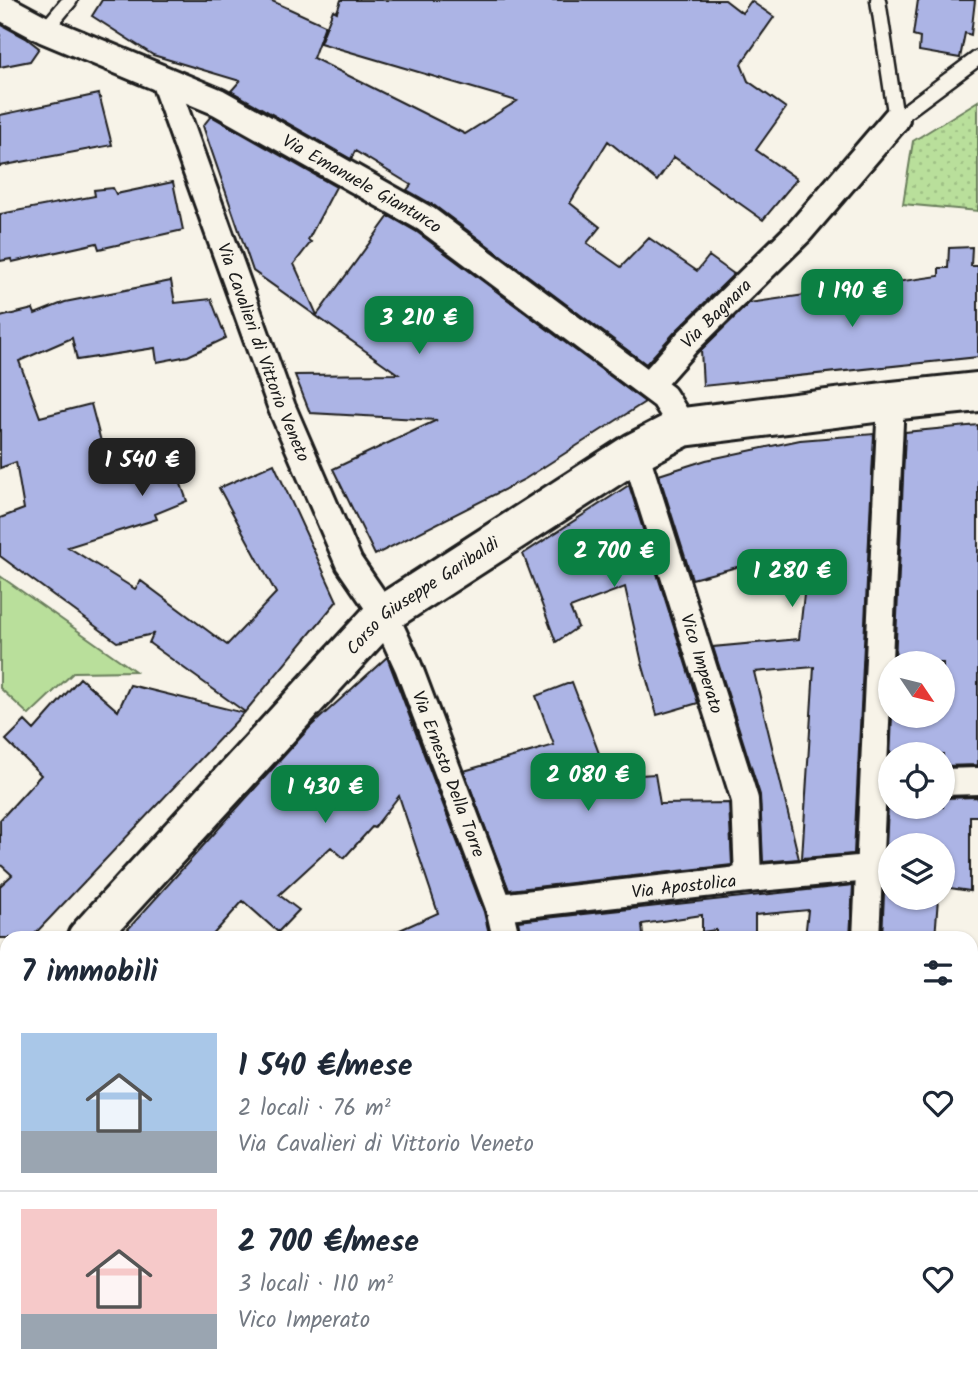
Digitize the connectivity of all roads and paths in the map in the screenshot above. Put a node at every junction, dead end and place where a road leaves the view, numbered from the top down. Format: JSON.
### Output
{"nodes":[{"id":1,"x":71,"y":0,"type":"edge"},
{"id":2,"x":878,"y":0,"type":"edge"},
{"id":3,"x":0,"y":6,"type":"edge"},
{"id":4,"x":45,"y":30,"type":"junction"},
{"id":5,"x":978,"y":58,"type":"edge"},
{"id":6,"x":164,"y":80,"type":"junction"},
{"id":7,"x":896,"y":119,"type":"junction"},
{"id":8,"x":649,"y":385,"type":"junction"},
{"id":9,"x":978,"y":392,"type":"edge"},
{"id":10,"x":891,"y":401,"type":"junction"},
{"id":11,"x":683,"y":427,"type":"junction"},
{"id":12,"x":635,"y":452,"type":"junction"},
{"id":13,"x":384,"y":614,"type":"junction"},
{"id":14,"x":883,"y":742,"type":"edge"},
{"id":15,"x":978,"y":781,"type":"edge"},
{"id":16,"x":955,"y":782,"type":"edge"},
{"id":17,"x":878,"y":810,"type":"edge"},
{"id":18,"x":869,"y":868,"type":"junction"},
{"id":19,"x":748,"y":879,"type":"junction"},
{"id":20,"x":499,"y":907,"type":"junction"},
{"id":21,"x":94,"y":931,"type":"edge"},
{"id":22,"x":504,"y":931,"type":"edge"},
{"id":23,"x":866,"y":931,"type":"edge"}],
"edges":[{"from":1,"to":4,"type":"lane"},
{"from":2,"to":7,"type":"lane"},
{"from":3,"to":4,"type":"street","name":"Via Emanuele Gianturco"},
{"from":4,"to":6,"type":"street","name":"Via Emanuele Gianturco"},
{"from":5,"to":7,"type":"lane"},
{"from":6,"to":8,"type":"street","name":"Via Emanuele Gianturco"},
{"from":6,"to":13,"type":"street","name":"Via Cavalieri di Vittorio Veneto"},
{"from":7,"to":8,"type":"street","name":"Via Bagnara"},
{"from":8,"to":11,"type":"street","name":"Via Emanuele Gianturco"},
{"from":9,"to":10,"type":"main road","name":"Corso Giuseppe Garibaldi"},
{"from":10,"to":11,"type":"main road","name":"Corso Giuseppe Garibaldi"},
{"from":10,"to":14,"type":"street"},
{"from":11,"to":12,"type":"main road","name":"Corso Giuseppe Garibaldi"},
{"from":12,"to":13,"type":"main road","name":"Corso Giuseppe Garibaldi"},
{"from":12,"to":19,"type":"street","name":"Vico Imperato"},
{"from":13,"to":20,"type":"street","name":"Via Ernesto Della Torre"},
{"from":13,"to":21,"type":"main road","name":"Corso Giuseppe Garibaldi"},
{"from":15,"to":16,"type":"street"},
{"from":17,"to":18,"type":"street"},
{"from":18,"to":19,"type":"street","name":"Via Apostolica"},
{"from":18,"to":23,"type":"street"},
{"from":19,"to":20,"type":"street","name":"Via Apostolica"},
{"from":20,"to":22,"type":"street","name":"Via Ernesto Della Torre"}]}
